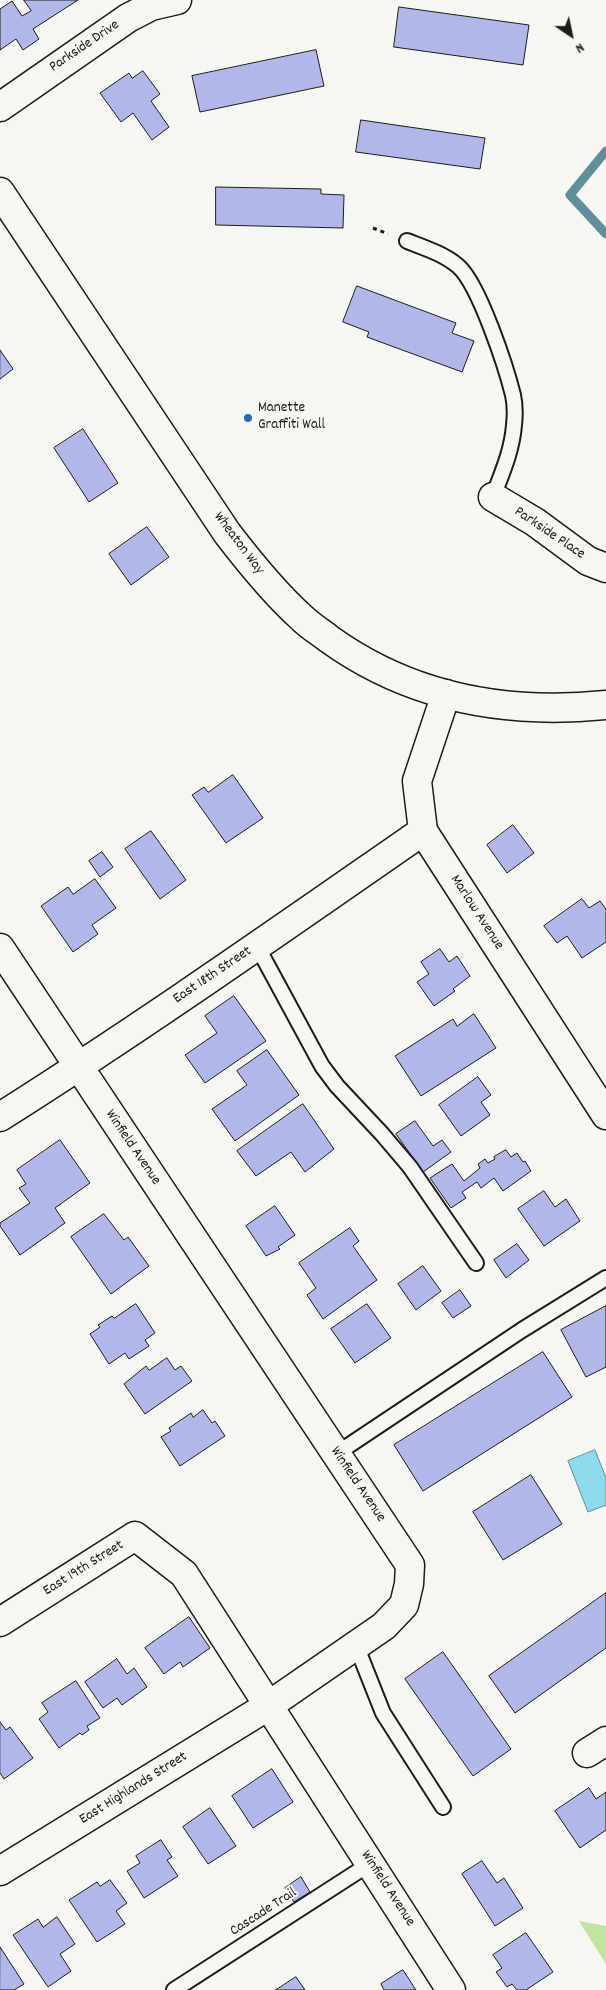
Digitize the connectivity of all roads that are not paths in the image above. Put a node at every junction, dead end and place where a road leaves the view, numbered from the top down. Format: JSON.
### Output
{"nodes":[{"id":1,"x":162,"y":2,"type":"edge"},
{"id":2,"x":0,"y":106,"type":"edge"},
{"id":3,"x":0,"y":192,"type":"edge"},
{"id":4,"x":407,"y":241,"type":"dead end"},
{"id":5,"x":493,"y":497,"type":"joint"},
{"id":6,"x":606,"y":568,"type":"edge"},
{"id":7,"x":446,"y":694,"type":"junction"},
{"id":8,"x":606,"y":705,"type":"edge"},
{"id":9,"x":422,"y":831,"type":"junction"},
{"id":10,"x":257,"y":946,"type":"junction"},
{"id":11,"x":0,"y":948,"type":"edge"},
{"id":12,"x":78,"y":1067,"type":"junction"},
{"id":13,"x":606,"y":1115,"type":"edge"},
{"id":14,"x":0,"y":1117,"type":"edge"},
{"id":15,"x":476,"y":1263,"type":"dead end"},
{"id":16,"x":606,"y":1278,"type":"edge"},
{"id":17,"x":336,"y":1454,"type":"junction"},
{"id":18,"x":0,"y":1622,"type":"edge"},
{"id":19,"x":356,"y":1645,"type":"junction"},
{"id":20,"x":268,"y":1706,"type":"junction"},
{"id":21,"x":443,"y":1807,"type":"dead end"},
{"id":22,"x":371,"y":1863,"type":"junction"},
{"id":23,"x":0,"y":1872,"type":"edge"},
{"id":24,"x":174,"y":1990,"type":"edge"},
{"id":25,"x":451,"y":1990,"type":"edge"}],
"edges":[{"from":1,"to":2,"type":"street","name":"Parkside Drive"},
{"from":3,"to":7,"type":"street","name":"Wheaton Way"},
{"from":4,"to":5,"type":"lane"},
{"from":5,"to":6,"type":"street","name":"Parkside Place"},
{"from":7,"to":8,"type":"street","name":"Wheaton Way"},
{"from":7,"to":9,"type":"street","name":"Marlow Avenue"},
{"from":9,"to":10,"type":"street","name":"East 18th Street"},
{"from":9,"to":13,"type":"street","name":"Marlow Avenue"},
{"from":10,"to":12,"type":"street","name":"East 18th Street"},
{"from":10,"to":15,"type":"lane"},
{"from":11,"to":12,"type":"street","name":"Winfield Avenue"},
{"from":12,"to":14,"type":"street","name":"East 18th Street"},
{"from":12,"to":17,"type":"street","name":"Winfield Avenue"},
{"from":16,"to":17,"type":"lane"},
{"from":17,"to":19,"type":"street","name":"Winfield Avenue"},
{"from":18,"to":20,"type":"street","name":"East 19th Street"},
{"from":19,"to":20,"type":"street","name":"Winfield Avenue"},
{"from":19,"to":21,"type":"lane"},
{"from":20,"to":22,"type":"street","name":"Winfield Avenue"},
{"from":20,"to":23,"type":"street","name":"East Highlands Street"},
{"from":22,"to":24,"type":"lane","name":"Cascade Trail"},
{"from":22,"to":25,"type":"street","name":"Winfield Avenue"}]}
